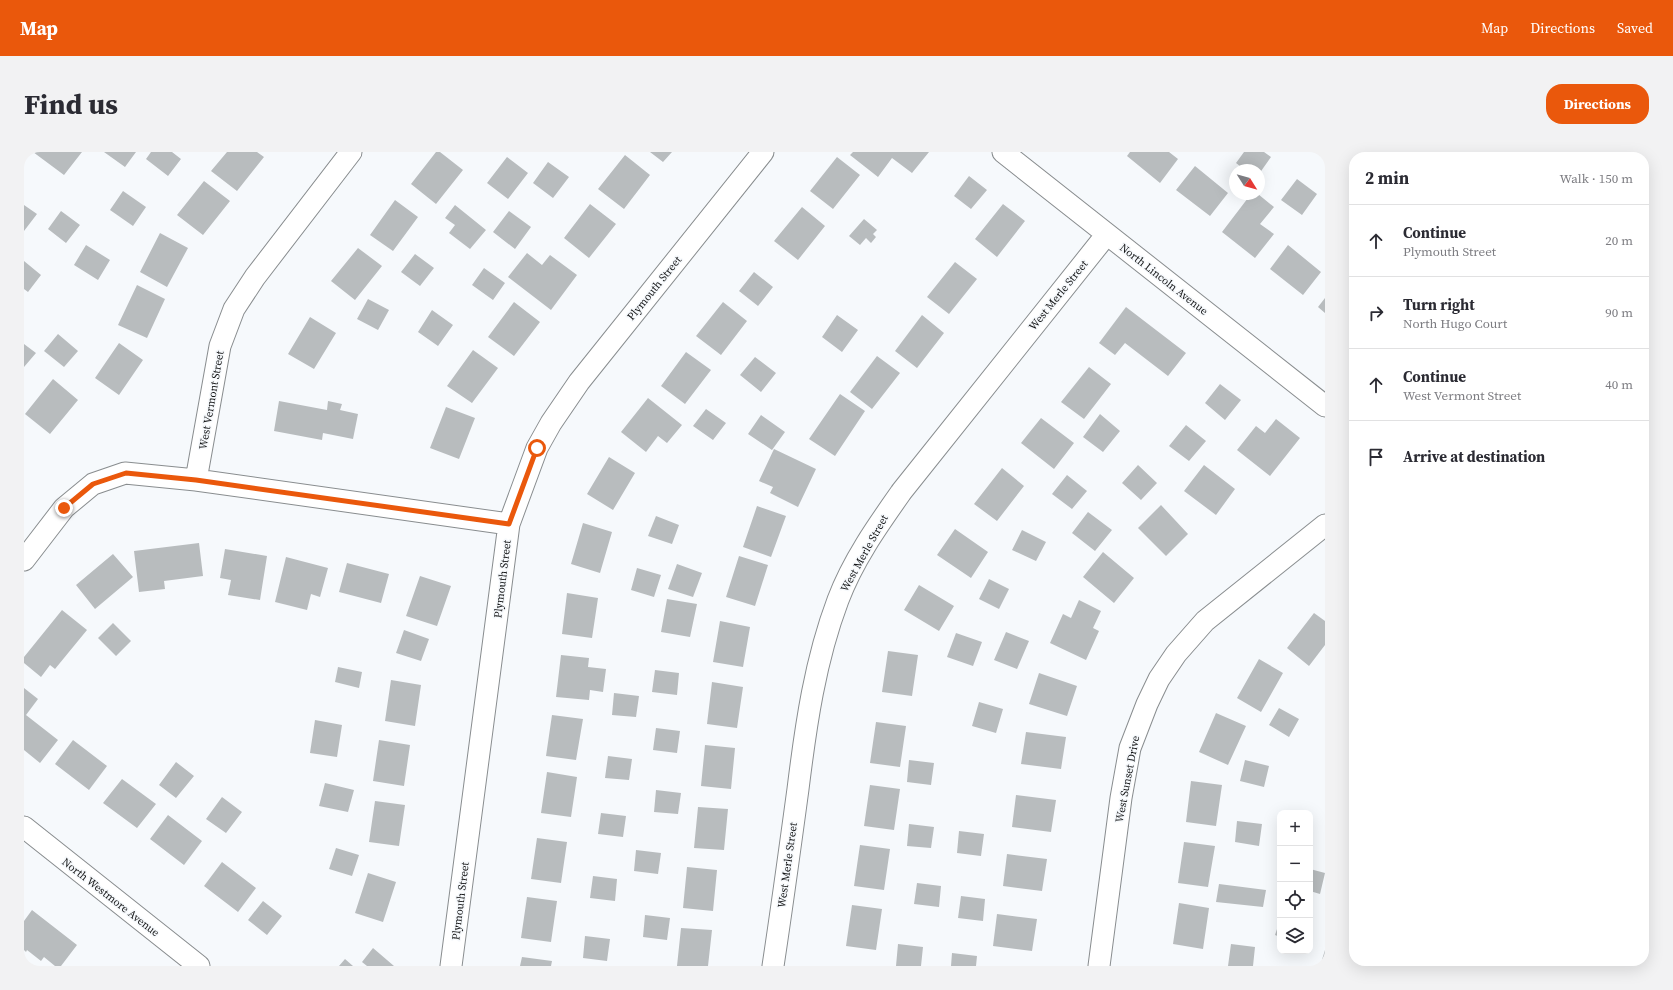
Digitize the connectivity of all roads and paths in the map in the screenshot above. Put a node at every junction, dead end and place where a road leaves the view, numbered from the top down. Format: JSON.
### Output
{"nodes":[{"id":1,"x":351,"y":152,"type":"edge"},
{"id":2,"x":763,"y":152,"type":"edge"},
{"id":3,"x":1003,"y":152,"type":"edge"},
{"id":4,"x":1107,"y":234,"type":"junction"},
{"id":5,"x":1325,"y":406,"type":"edge"},
{"id":6,"x":196,"y":480,"type":"junction"},
{"id":7,"x":509,"y":524,"type":"junction"},
{"id":8,"x":1325,"y":525,"type":"edge"},
{"id":9,"x":24,"y":560,"type":"edge"},
{"id":10,"x":24,"y":827,"type":"edge"},
{"id":11,"x":199,"y":966,"type":"edge"},
{"id":12,"x":451,"y":966,"type":"edge"},
{"id":13,"x":774,"y":966,"type":"edge"},
{"id":14,"x":1099,"y":966,"type":"edge"}],
"edges":[{"from":1,"to":6,"type":"street","name":"West Vermont Street"},
{"from":2,"to":7,"type":"street","name":"Plymouth Street"},
{"from":3,"to":4,"type":"street","name":"North Lincoln Avenue"},
{"from":4,"to":5,"type":"street","name":"North Lincoln Avenue"},
{"from":4,"to":13,"type":"street","name":"West Merle Street"},
{"from":6,"to":7,"type":"street"},
{"from":6,"to":9,"type":"street"},
{"from":7,"to":12,"type":"street","name":"Plymouth Street"},
{"from":8,"to":14,"type":"street","name":"West Sunset Drive"},
{"from":10,"to":11,"type":"street","name":"North Westmore Avenue"}]}
